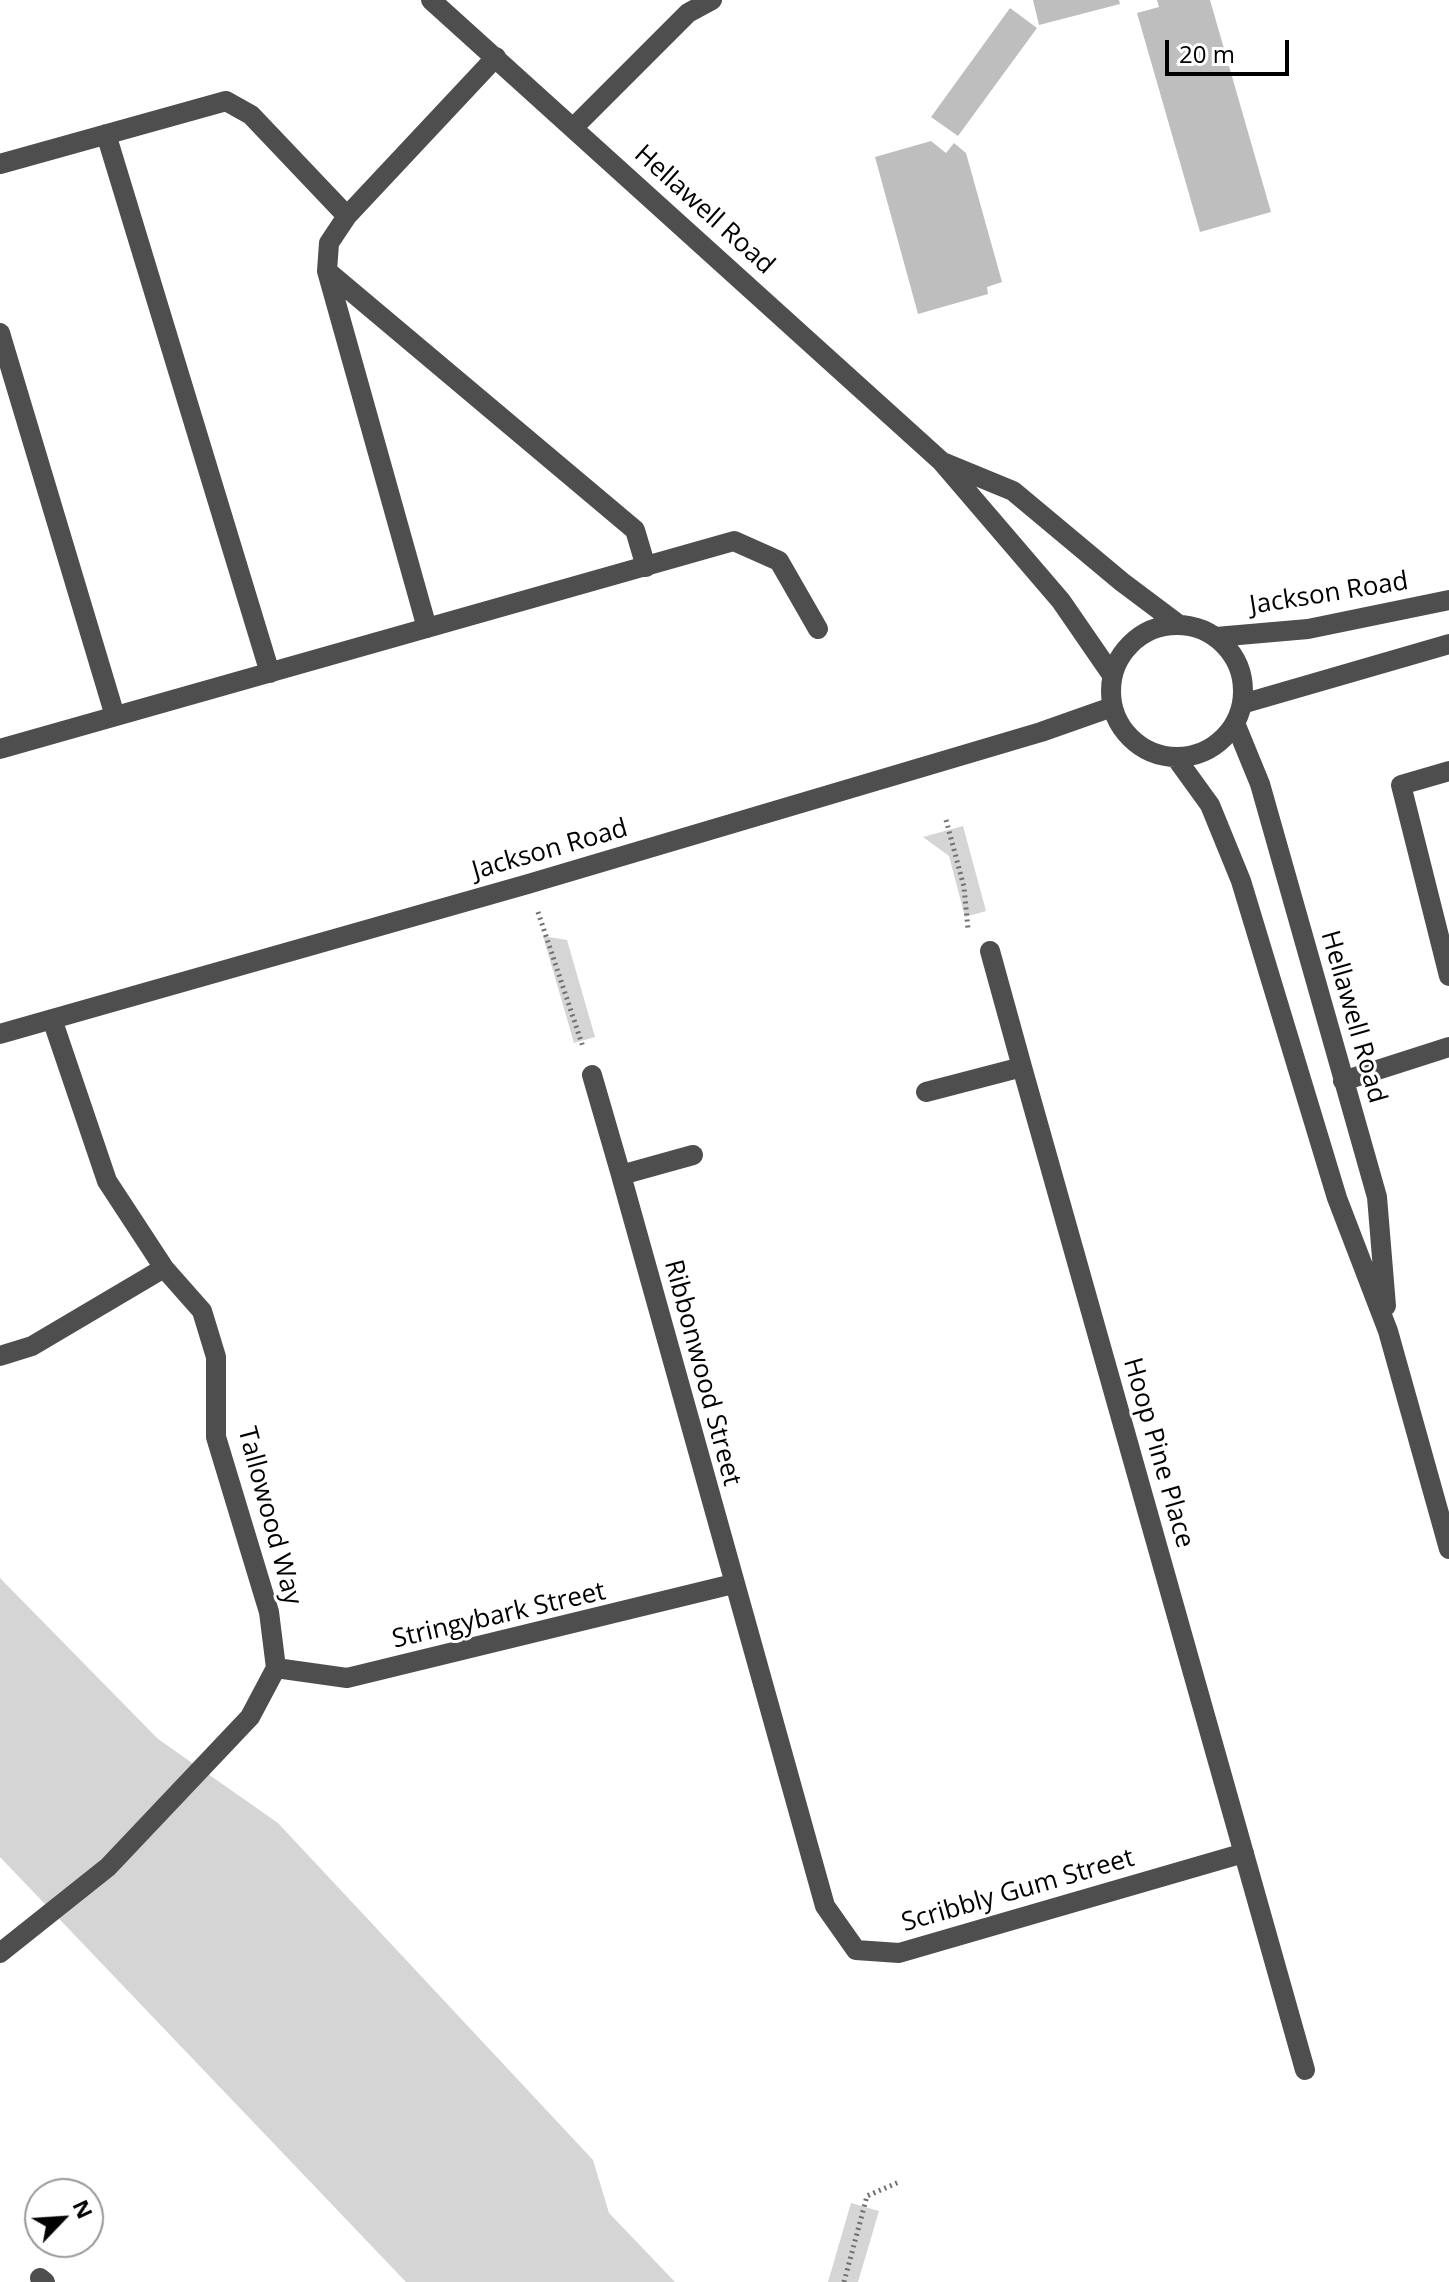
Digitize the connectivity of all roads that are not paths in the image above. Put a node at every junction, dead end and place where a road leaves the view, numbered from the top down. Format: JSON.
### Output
{"nodes":[{"id":1,"x":431,"y":0,"type":"edge"},
{"id":2,"x":712,"y":0,"type":"edge"},
{"id":3,"x":496,"y":57,"type":"junction"},
{"id":4,"x":574,"y":127,"type":"junction"},
{"id":5,"x":106,"y":134,"type":"junction"},
{"id":6,"x":0,"y":164,"type":"edge"},
{"id":7,"x":347,"y":216,"type":"junction"},
{"id":8,"x":327,"y":271,"type":"junction"},
{"id":9,"x":0,"y":333,"type":"edge"},
{"id":10,"x":941,"y":461,"type":"junction"},
{"id":11,"x":646,"y":567,"type":"junction"},
{"id":12,"x":1449,"y":600,"type":"edge"},
{"id":13,"x":1178,"y":624,"type":"junction"},
{"id":14,"x":427,"y":628,"type":"junction"},
{"id":15,"x":818,"y":629,"type":"dead end"},
{"id":16,"x":1216,"y":637,"type":"junction"},
{"id":17,"x":1449,"y":644,"type":"edge"},
{"id":18,"x":270,"y":673,"type":"junction"},
{"id":19,"x":1112,"y":675,"type":"junction"},
{"id":20,"x":1112,"y":707,"type":"junction"},
{"id":21,"x":1239,"y":714,"type":"junction"},
{"id":22,"x":115,"y":716,"type":"junction"},
{"id":23,"x":0,"y":749,"type":"edge"},
{"id":24,"x":1176,"y":758,"type":"junction"},
{"id":25,"x":1449,"y":771,"type":"edge"},
{"id":26,"x":990,"y":951,"type":"road end"},
{"id":27,"x":1449,"y":976,"type":"edge"},
{"id":28,"x":52,"y":1019,"type":"junction"},
{"id":29,"x":0,"y":1034,"type":"edge"},
{"id":30,"x":1440,"y":1050,"type":"edge"},
{"id":31,"x":1449,"y":1066,"type":"edge"},
{"id":32,"x":1022,"y":1067,"type":"junction"},
{"id":33,"x":592,"y":1075,"type":"road end"},
{"id":34,"x":1343,"y":1081,"type":"junction"},
{"id":35,"x":926,"y":1092,"type":"dead end"},
{"id":36,"x":693,"y":1155,"type":"dead end"},
{"id":37,"x":621,"y":1175,"type":"junction"},
{"id":38,"x":164,"y":1268,"type":"junction"},
{"id":39,"x":1388,"y":1331,"type":"junction"},
{"id":40,"x":0,"y":1356,"type":"edge"},
{"id":41,"x":1449,"y":1549,"type":"edge"},
{"id":42,"x":733,"y":1584,"type":"junction"},
{"id":43,"x":276,"y":1668,"type":"junction"},
{"id":44,"x":1244,"y":1853,"type":"junction"},
{"id":45,"x":0,"y":1953,"type":"edge"},
{"id":46,"x":1305,"y":2070,"type":"dead end"}],
"edges":[{"from":1,"to":3,"type":"street","name":"Hellawell Road"},
{"from":2,"to":4,"type":"street"},
{"from":3,"to":4,"type":"street","name":"Hellawell Road"},
{"from":3,"to":7,"type":"street"},
{"from":4,"to":10,"type":"street","name":"Hellawell Road"},
{"from":5,"to":6,"type":"street"},
{"from":5,"to":7,"type":"street"},
{"from":5,"to":18,"type":"street"},
{"from":7,"to":8,"type":"street"},
{"from":8,"to":11,"type":"street"},
{"from":8,"to":14,"type":"street"},
{"from":9,"to":22,"type":"street"},
{"from":10,"to":13,"type":"street","name":"Hellawell Road"},
{"from":10,"to":19,"type":"street","name":"Hellawell Road"},
{"from":11,"to":14,"type":"street"},
{"from":11,"to":15,"type":"street"},
{"from":12,"to":16,"type":"street","name":"Jackson Road"},
{"from":13,"to":16,"type":"street"},
{"from":13,"to":19,"type":"street"},
{"from":14,"to":18,"type":"street"},
{"from":16,"to":21,"type":"street"},
{"from":17,"to":21,"type":"street"},
{"from":18,"to":22,"type":"street"},
{"from":19,"to":20,"type":"street"},
{"from":20,"to":24,"type":"street"},
{"from":20,"to":28,"type":"street","name":"Jackson Road"},
{"from":21,"to":24,"type":"street"},
{"from":21,"to":34,"type":"street","name":"Hellawell Road"},
{"from":22,"to":23,"type":"street"},
{"from":24,"to":39,"type":"street","name":"Hellawell Road"},
{"from":25,"to":27,"type":"street"},
{"from":26,"to":32,"type":"street","name":"Hoop Pine Place"},
{"from":28,"to":29,"type":"street","name":"Jackson Road"},
{"from":28,"to":38,"type":"street","name":"Tallowood Way"},
{"from":30,"to":31,"type":"street"},
{"from":30,"to":34,"type":"street"},
{"from":32,"to":35,"type":"street"},
{"from":32,"to":44,"type":"street","name":"Hoop Pine Place"},
{"from":33,"to":37,"type":"street","name":"Ribbonwood Street"},
{"from":34,"to":39,"type":"street","name":"Hellawell Road"},
{"from":36,"to":37,"type":"street"},
{"from":37,"to":42,"type":"street","name":"Ribbonwood Street"},
{"from":38,"to":40,"type":"street"},
{"from":38,"to":43,"type":"street","name":"Tallowood Way"},
{"from":39,"to":41,"type":"street","name":"Hellawell Road"},
{"from":42,"to":43,"type":"street","name":"Stringybark Street"},
{"from":42,"to":44,"type":"street","name":"Scribbly Gum Street"},
{"from":43,"to":45,"type":"street"},
{"from":44,"to":46,"type":"street","name":"Hoop Pine Place"}]}
